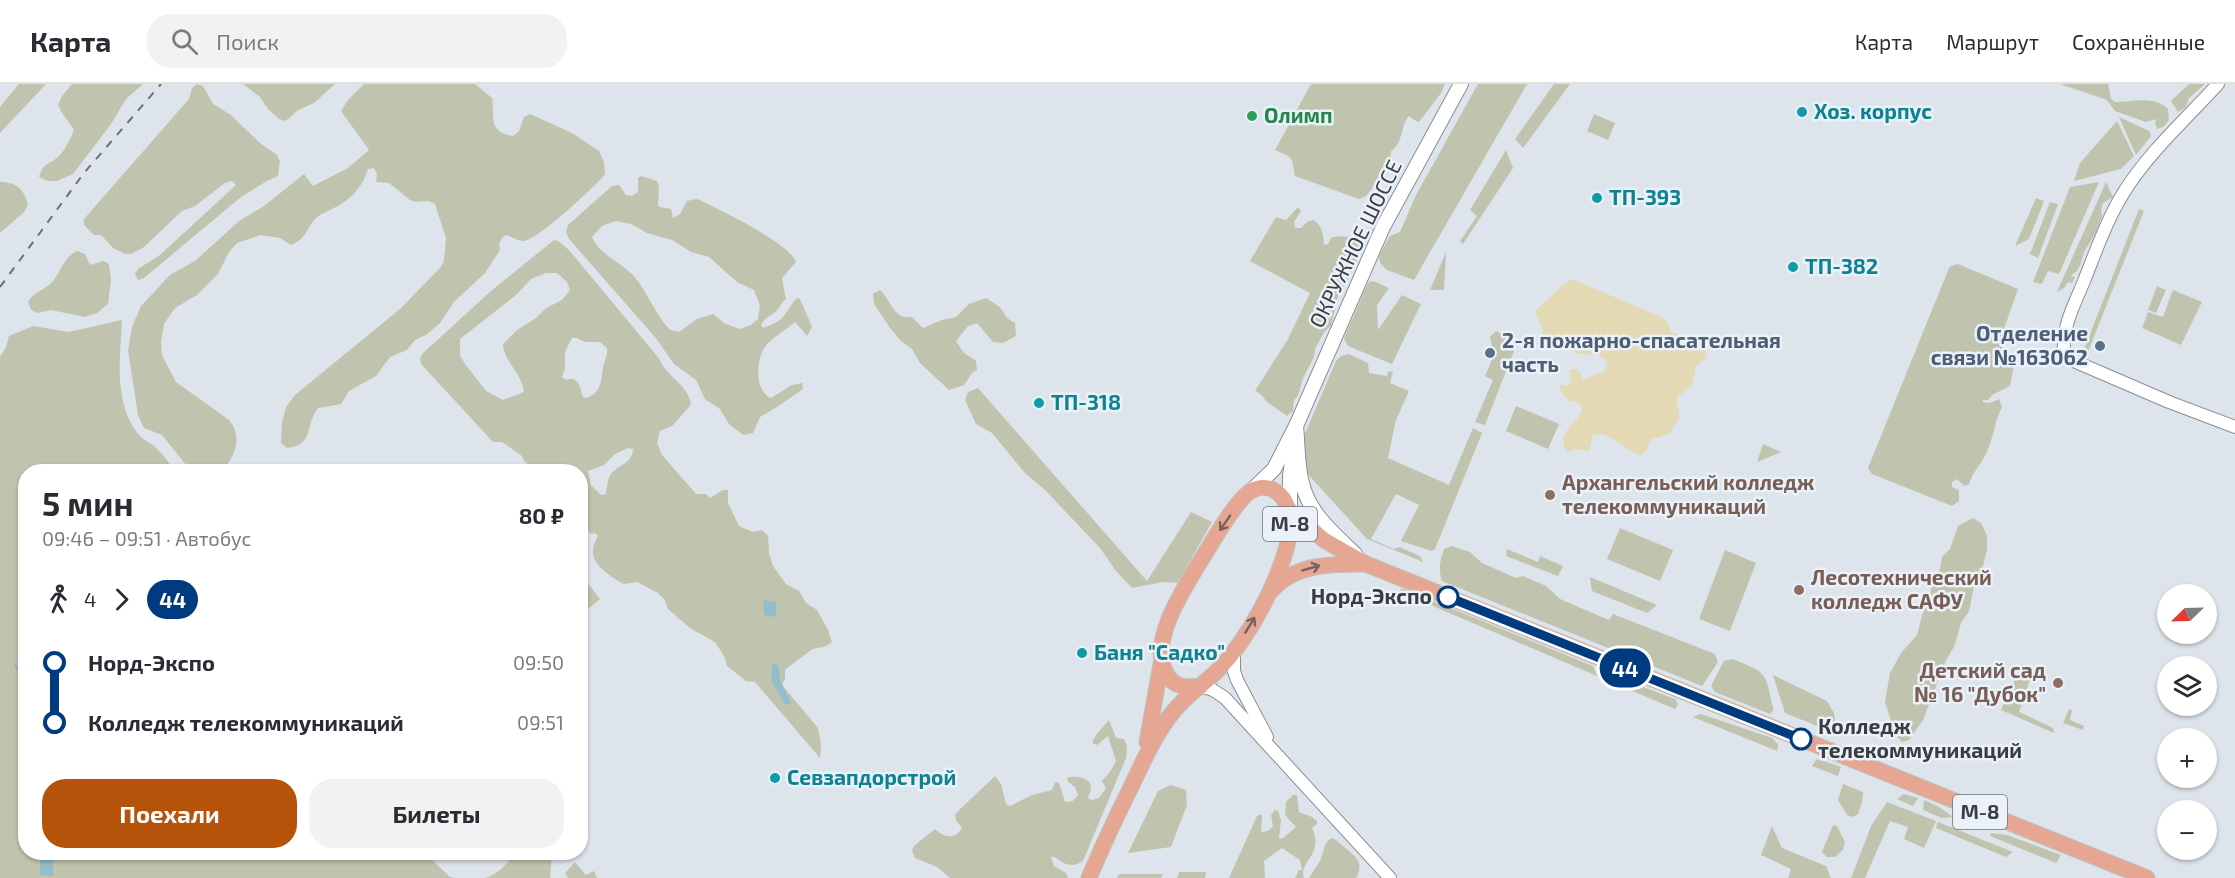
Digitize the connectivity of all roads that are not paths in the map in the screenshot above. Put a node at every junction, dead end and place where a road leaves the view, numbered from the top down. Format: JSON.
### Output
{"nodes":[{"id":1,"x":1461,"y":84,"type":"edge"},
{"id":2,"x":2218,"y":84,"type":"edge"},
{"id":3,"x":1296,"y":426,"type":"junction"},
{"id":4,"x":2235,"y":427,"type":"edge"},
{"id":5,"x":1251,"y":491,"type":"junction"},
{"id":6,"x":1290,"y":510,"type":"junction"},
{"id":7,"x":1366,"y":564,"type":"junction"},
{"id":8,"x":1266,"y":597,"type":"junction"},
{"id":9,"x":1234,"y":651,"type":"junction"},
{"id":10,"x":1161,"y":664,"type":"junction"},
{"id":11,"x":1201,"y":687,"type":"junction"},
{"id":12,"x":1280,"y":758,"type":"junction"},
{"id":13,"x":1144,"y":760,"type":"junction"},
{"id":14,"x":1089,"y":878,"type":"edge"},
{"id":15,"x":1390,"y":878,"type":"edge"},
{"id":16,"x":2147,"y":878,"type":"edge"}],
"edges":[{"from":1,"to":3,"type":"main road","name":"ОКРУЖНОЕ ШОССЕ"},
{"from":2,"to":4,"type":"street"},
{"from":3,"to":5,"type":"main road","name":"ОКРУЖНОЕ ШОССЕ"},
{"from":3,"to":6,"type":"main road","name":"ОКРУЖНОЕ ШОССЕ"},
{"from":3,"to":7,"type":"main road","number":"М-8"},
{"from":5,"to":6,"type":"main road","number":"М-8"},
{"from":5,"to":10,"type":"main road","name":"ОКРУЖНОЕ ШОССЕ","number":"М-8","one_way":true},
{"from":6,"to":7,"type":"main road","number":"М-8"},
{"from":6,"to":8,"type":"main road","name":"ОКРУЖНОЕ ШОССЕ","number":"М-8"},
{"from":8,"to":7,"type":"main road","number":"М-8","one_way":true},
{"from":7,"to":16,"type":"main road","number":"М-8"},
{"from":9,"to":8,"type":"main road","name":"ОКРУЖНОЕ ШОССЕ","number":"М-8","one_way":true},
{"from":9,"to":11,"type":"main road","name":"ОКРУЖНОЕ ШОССЕ","number":"М-8"},
{"from":9,"to":12,"type":"street"},
{"from":10,"to":11,"type":"main road"},
{"from":10,"to":13,"type":"main road","name":"ОКРУЖНОЕ ШОССЕ","number":"М-8"},
{"from":11,"to":12,"type":"street"},
{"from":11,"to":13,"type":"main road","name":"ОКРУЖНОЕ ШОССЕ","number":"М-8"},
{"from":12,"to":15,"type":"street"},
{"from":13,"to":14,"type":"main road","name":"ОКРУЖНОЕ ШОССЕ","number":"М-8"}]}
